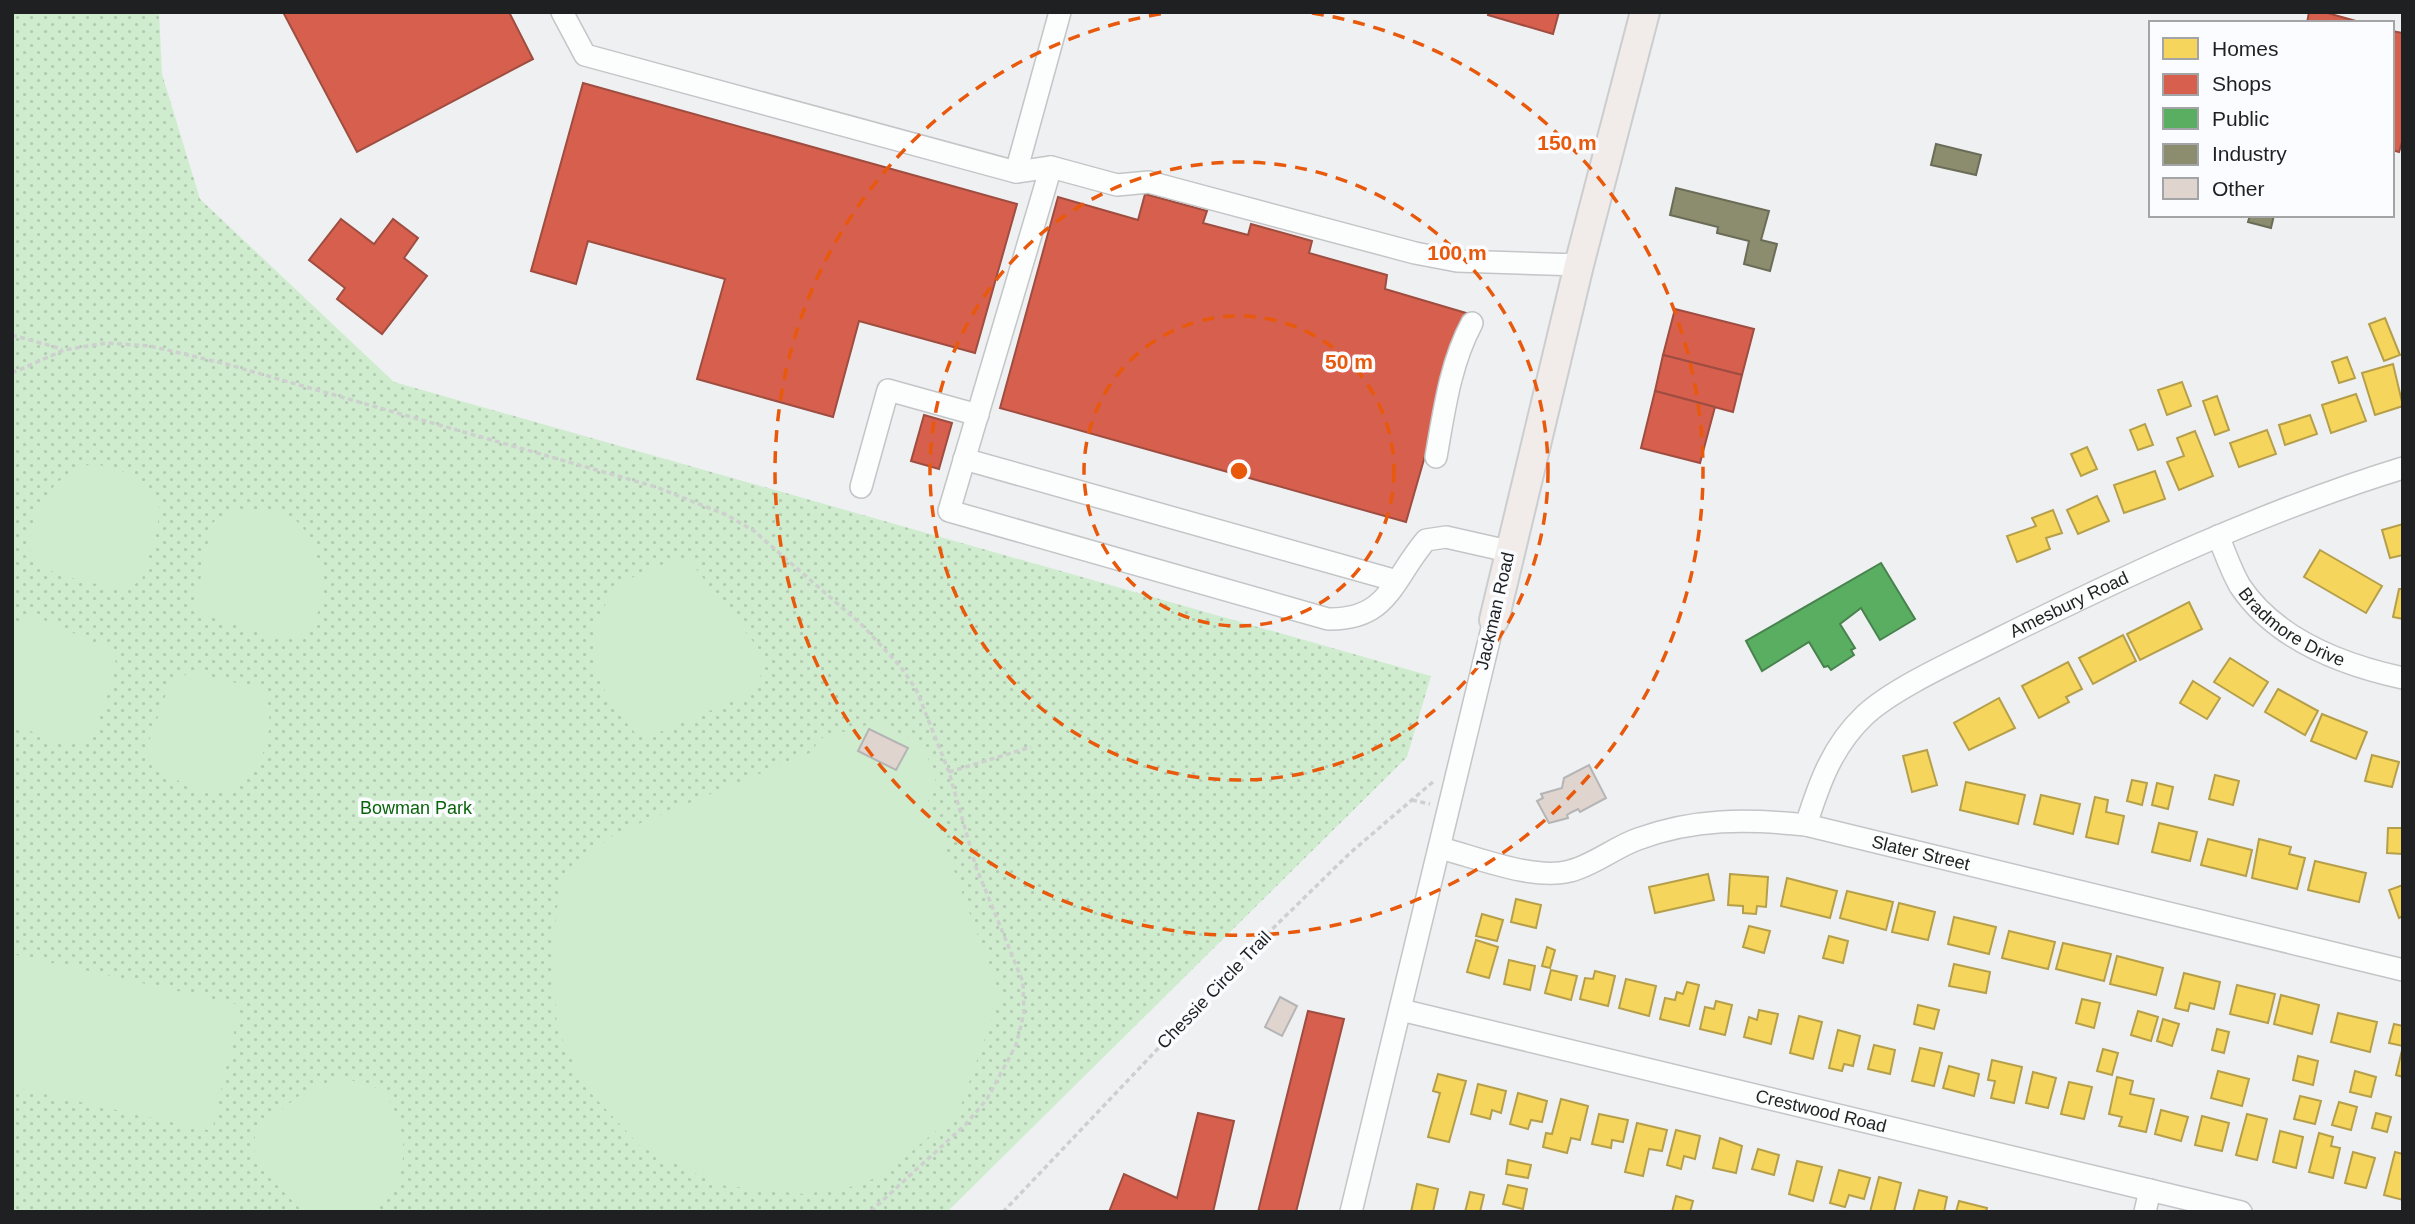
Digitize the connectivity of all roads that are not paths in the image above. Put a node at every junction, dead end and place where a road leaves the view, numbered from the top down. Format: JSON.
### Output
{"nodes":[{"id":1,"x":562,"y":12,"type":"edge"},
{"id":2,"x":1060,"y":12,"type":"edge"},
{"id":3,"x":1645,"y":12,"type":"edge"},
{"id":4,"x":1051,"y":167,"type":"junction"},
{"id":5,"x":1016,"y":172,"type":"junction"},
{"id":6,"x":1579,"y":265,"type":"junction"},
{"id":7,"x":1472,"y":323,"type":"dead end"},
{"id":8,"x":1474,"y":348,"type":"dead end"},
{"id":9,"x":978,"y":415,"type":"junction"},
{"id":10,"x":1454,"y":432,"type":"dead end"},
{"id":11,"x":1436,"y":457,"type":"dead end"},
{"id":12,"x":964,"y":459,"type":"junction"},
{"id":13,"x":2403,"y":468,"type":"edge"},
{"id":14,"x":861,"y":487,"type":"dead end"},
{"id":15,"x":2218,"y":536,"type":"junction"},
{"id":16,"x":1508,"y":551,"type":"junction"},
{"id":17,"x":1397,"y":581,"type":"junction"},
{"id":18,"x":1494,"y":620,"type":"joint"},
{"id":19,"x":2403,"y":678,"type":"edge"},
{"id":20,"x":1806,"y":825,"type":"junction"},
{"id":21,"x":1440,"y":848,"type":"junction"},
{"id":22,"x":2403,"y":970,"type":"edge"},
{"id":23,"x":1401,"y":1010,"type":"junction"},
{"id":24,"x":2150,"y":1190,"type":"junction"},
{"id":25,"x":1351,"y":1212,"type":"edge"},
{"id":26,"x":2145,"y":1212,"type":"edge"},
{"id":27,"x":2241,"y":1212,"type":"edge"}],
"edges":[{"from":1,"to":5,"type":"street"},
{"from":2,"to":5,"type":"street"},
{"from":3,"to":6,"type":"main road","name":"Jackman Road"},
{"from":4,"to":5,"type":"street"},
{"from":4,"to":6,"type":"street"},
{"from":4,"to":9,"type":"street"},
{"from":6,"to":16,"type":"main road","name":"Jackman Road"},
{"from":7,"to":11,"type":"street"},
{"from":8,"to":10,"type":"street"},
{"from":9,"to":12,"type":"street"},
{"from":9,"to":14,"type":"street"},
{"from":12,"to":17,"type":"street"},
{"from":12,"to":17,"type":"street"},
{"from":13,"to":15,"type":"street","name":"Amesbury Road"},
{"from":15,"to":19,"type":"street","name":"Bradmore Drive"},
{"from":15,"to":20,"type":"street","name":"Amesbury Road"},
{"from":16,"to":17,"type":"street"},
{"from":16,"to":18,"type":"main road","name":"Jackman Road"},
{"from":18,"to":21,"type":"street","name":"Jackman Road"},
{"from":20,"to":21,"type":"street","name":"Slater Street"},
{"from":20,"to":22,"type":"street","name":"Slater Street"},
{"from":21,"to":23,"type":"street","name":"Jackman Road"},
{"from":23,"to":24,"type":"street","name":"Crestwood Road"},
{"from":23,"to":25,"type":"street","name":"Jackman Road"},
{"from":24,"to":26,"type":"street"},
{"from":24,"to":27,"type":"street","name":"Crestwood Road"}]}
